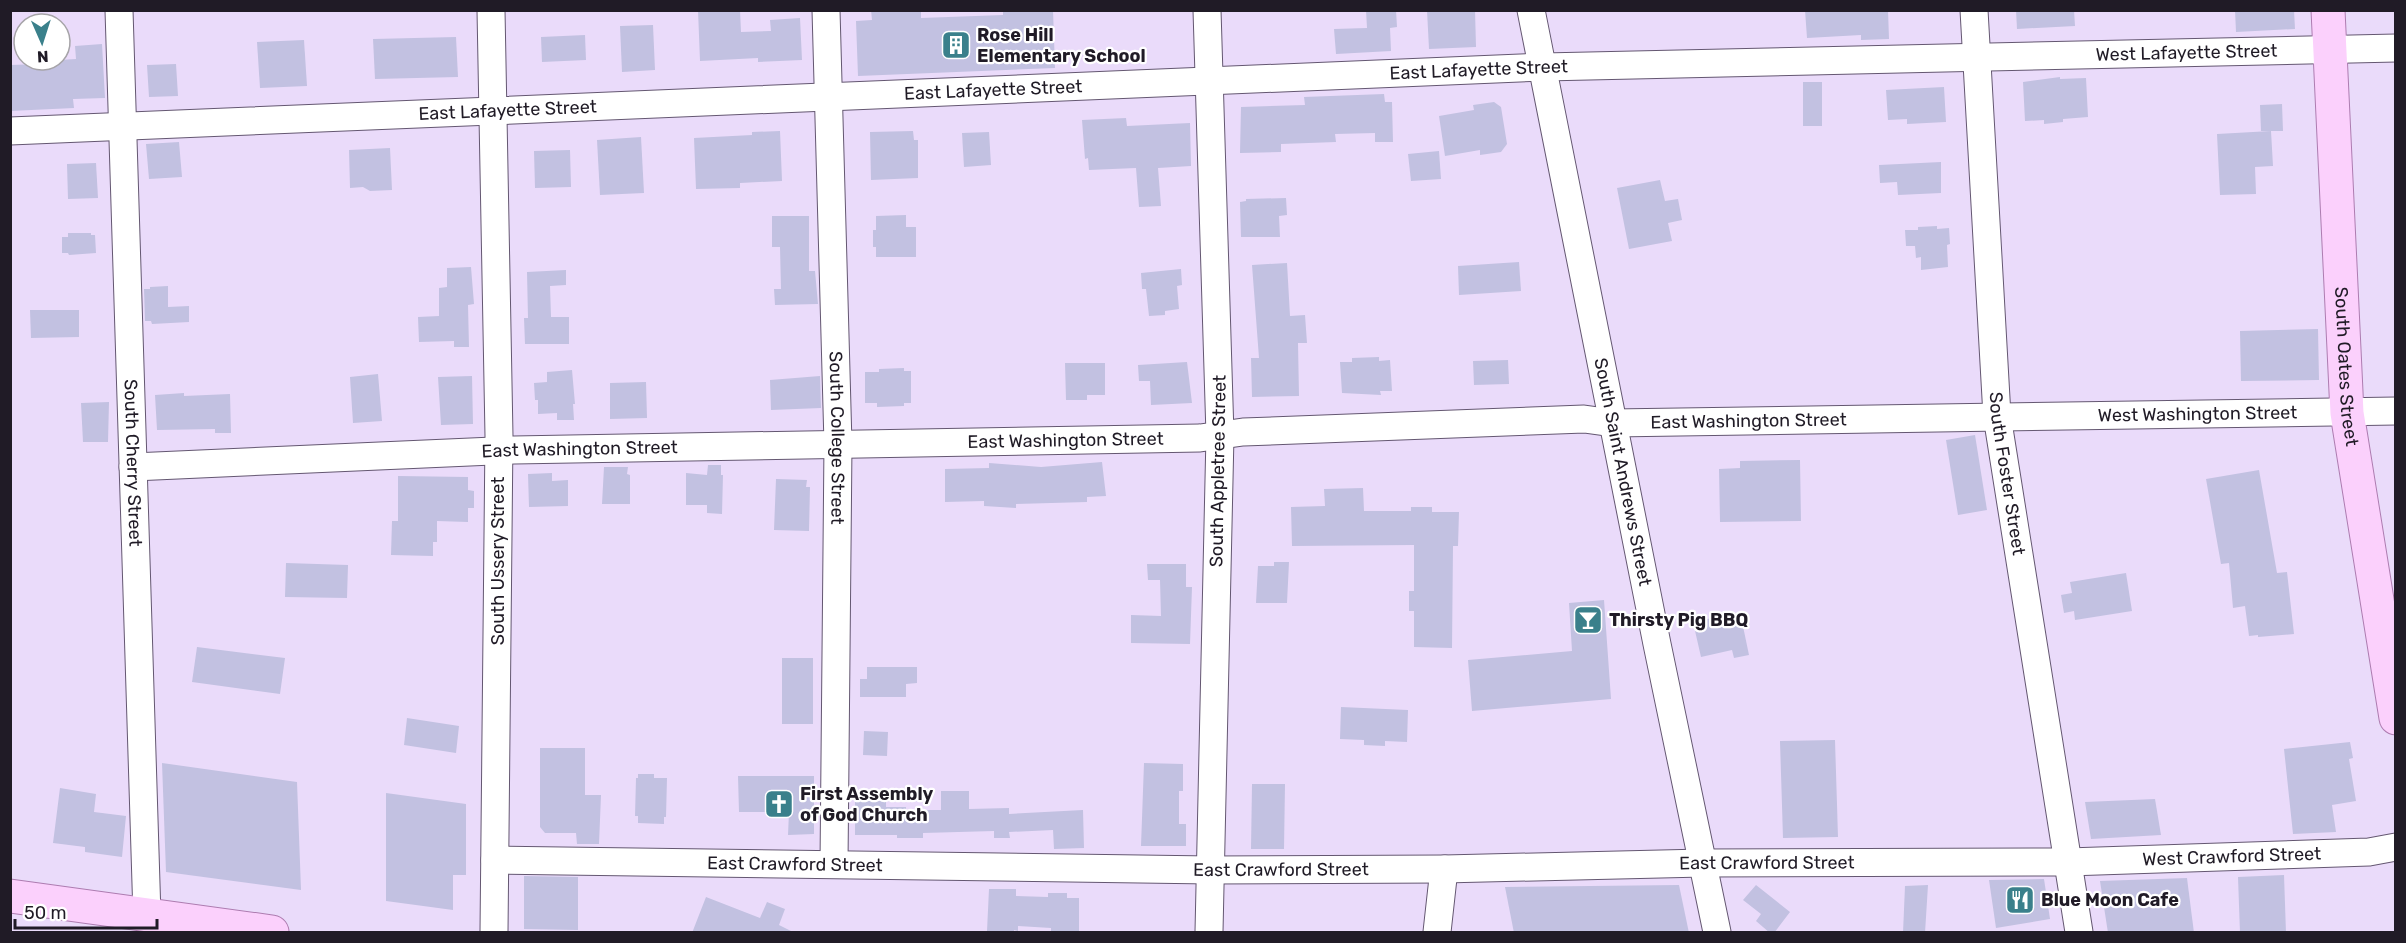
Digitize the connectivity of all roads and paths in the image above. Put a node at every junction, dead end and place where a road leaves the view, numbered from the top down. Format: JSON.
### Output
{"nodes":[{"id":1,"x":119,"y":10,"type":"edge"},
{"id":2,"x":491,"y":10,"type":"edge"},
{"id":3,"x":826,"y":10,"type":"edge"},
{"id":4,"x":1207,"y":10,"type":"edge"},
{"id":5,"x":1531,"y":10,"type":"edge"},
{"id":6,"x":1974,"y":10,"type":"edge"},
{"id":7,"x":2328,"y":10,"type":"edge"},
{"id":8,"x":2396,"y":48,"type":"edge"},
{"id":9,"x":2330,"y":51,"type":"junction"},
{"id":10,"x":1977,"y":57,"type":"junction"},
{"id":11,"x":1544,"y":67,"type":"junction"},
{"id":12,"x":1209,"y":81,"type":"junction"},
{"id":13,"x":830,"y":97,"type":"junction"},
{"id":14,"x":494,"y":110,"type":"junction"},
{"id":15,"x":121,"y":126,"type":"junction"},
{"id":16,"x":10,"y":131,"type":"edge"},
{"id":17,"x":2396,"y":411,"type":"edge"},
{"id":18,"x":2347,"y":412,"type":"junction"},
{"id":19,"x":1997,"y":416,"type":"junction"},
{"id":20,"x":1613,"y":423,"type":"junction"},
{"id":21,"x":1220,"y":435,"type":"junction"},
{"id":22,"x":838,"y":444,"type":"junction"},
{"id":23,"x":499,"y":451,"type":"junction"},
{"id":24,"x":133,"y":467,"type":"junction"},
{"id":25,"x":2396,"y":718,"type":"edge"},
{"id":26,"x":2396,"y":847,"type":"edge"},
{"id":27,"x":495,"y":860,"type":"junction"},
{"id":28,"x":2068,"y":862,"type":"junction"},
{"id":29,"x":1703,"y":863,"type":"junction"},
{"id":30,"x":834,"y":864,"type":"junction"},
{"id":31,"x":1444,"y":869,"type":"junction"},
{"id":32,"x":1211,"y":870,"type":"junction"},
{"id":33,"x":10,"y":896,"type":"edge"},
{"id":34,"x":147,"y":916,"type":"junction"},
{"id":35,"x":272,"y":933,"type":"edge"},
{"id":36,"x":494,"y":933,"type":"edge"},
{"id":37,"x":1209,"y":933,"type":"edge"},
{"id":38,"x":1437,"y":933,"type":"edge"},
{"id":39,"x":1717,"y":933,"type":"edge"},
{"id":40,"x":2079,"y":933,"type":"edge"}],
"edges":[{"from":1,"to":15,"type":"street","name":"South Cherry Street"},
{"from":2,"to":14,"type":"street","name":"South Ussery Street"},
{"from":3,"to":13,"type":"street","name":"South College Street"},
{"from":4,"to":12,"type":"street","name":"South Appletree Street"},
{"from":5,"to":11,"type":"street","name":"South Saint Andrews Street"},
{"from":6,"to":10,"type":"street","name":"South Foster Street"},
{"from":7,"to":9,"type":"main road","name":"South Oates Street"},
{"from":8,"to":9,"type":"street","name":"West Lafayette Street"},
{"from":9,"to":10,"type":"street","name":"West Lafayette Street"},
{"from":9,"to":18,"type":"main road","name":"South Oates Street"},
{"from":10,"to":11,"type":"street","name":"East Lafayette Street"},
{"from":10,"to":19,"type":"street","name":"South Foster Street"},
{"from":11,"to":12,"type":"street","name":"East Lafayette Street"},
{"from":11,"to":20,"type":"street","name":"South Saint Andrews Street"},
{"from":12,"to":13,"type":"street","name":"East Lafayette Street"},
{"from":12,"to":21,"type":"street","name":"South Appletree Street"},
{"from":13,"to":14,"type":"street","name":"East Lafayette Street"},
{"from":13,"to":22,"type":"street","name":"South College Street"},
{"from":14,"to":15,"type":"street","name":"East Lafayette Street"},
{"from":14,"to":23,"type":"street","name":"South Ussery Street"},
{"from":15,"to":16,"type":"street","name":"East Lafayette Street"},
{"from":15,"to":24,"type":"street","name":"South Cherry Street"},
{"from":17,"to":18,"type":"street","name":"West Washington Street"},
{"from":18,"to":19,"type":"street","name":"West Washington Street"},
{"from":18,"to":25,"type":"main road","name":"South Oates Street"},
{"from":19,"to":20,"type":"street","name":"East Washington Street"},
{"from":19,"to":28,"type":"street","name":"South Foster Street"},
{"from":20,"to":21,"type":"street","name":"East Washington Street"},
{"from":20,"to":29,"type":"street","name":"South Saint Andrews Street"},
{"from":21,"to":22,"type":"street","name":"East Washington Street"},
{"from":21,"to":32,"type":"street","name":"South Appletree Street"},
{"from":22,"to":23,"type":"street","name":"East Washington Street"},
{"from":22,"to":30,"type":"street","name":"South College Street"},
{"from":23,"to":24,"type":"street","name":"East Washington Street"},
{"from":23,"to":27,"type":"street","name":"South Ussery Street"},
{"from":24,"to":34,"type":"street","name":"South Cherry Street"},
{"from":26,"to":28,"type":"street","name":"West Crawford Street"},
{"from":27,"to":30,"type":"street","name":"East Crawford Street"},
{"from":27,"to":36,"type":"street","name":"South Ussery Street"},
{"from":28,"to":29,"type":"street","name":"East Crawford Street"},
{"from":28,"to":40,"type":"street","name":"South Foster Street"},
{"from":29,"to":31,"type":"street","name":"East Crawford Street"},
{"from":29,"to":39,"type":"street","name":"South Saint Andrews Street"},
{"from":30,"to":32,"type":"street","name":"East Crawford Street"},
{"from":31,"to":32,"type":"street","name":"East Crawford Street"},
{"from":31,"to":38,"type":"street"},
{"from":32,"to":37,"type":"street","name":"South Appletree Street"},
{"from":33,"to":34,"type":"main road"},
{"from":34,"to":35,"type":"main road"}]}
